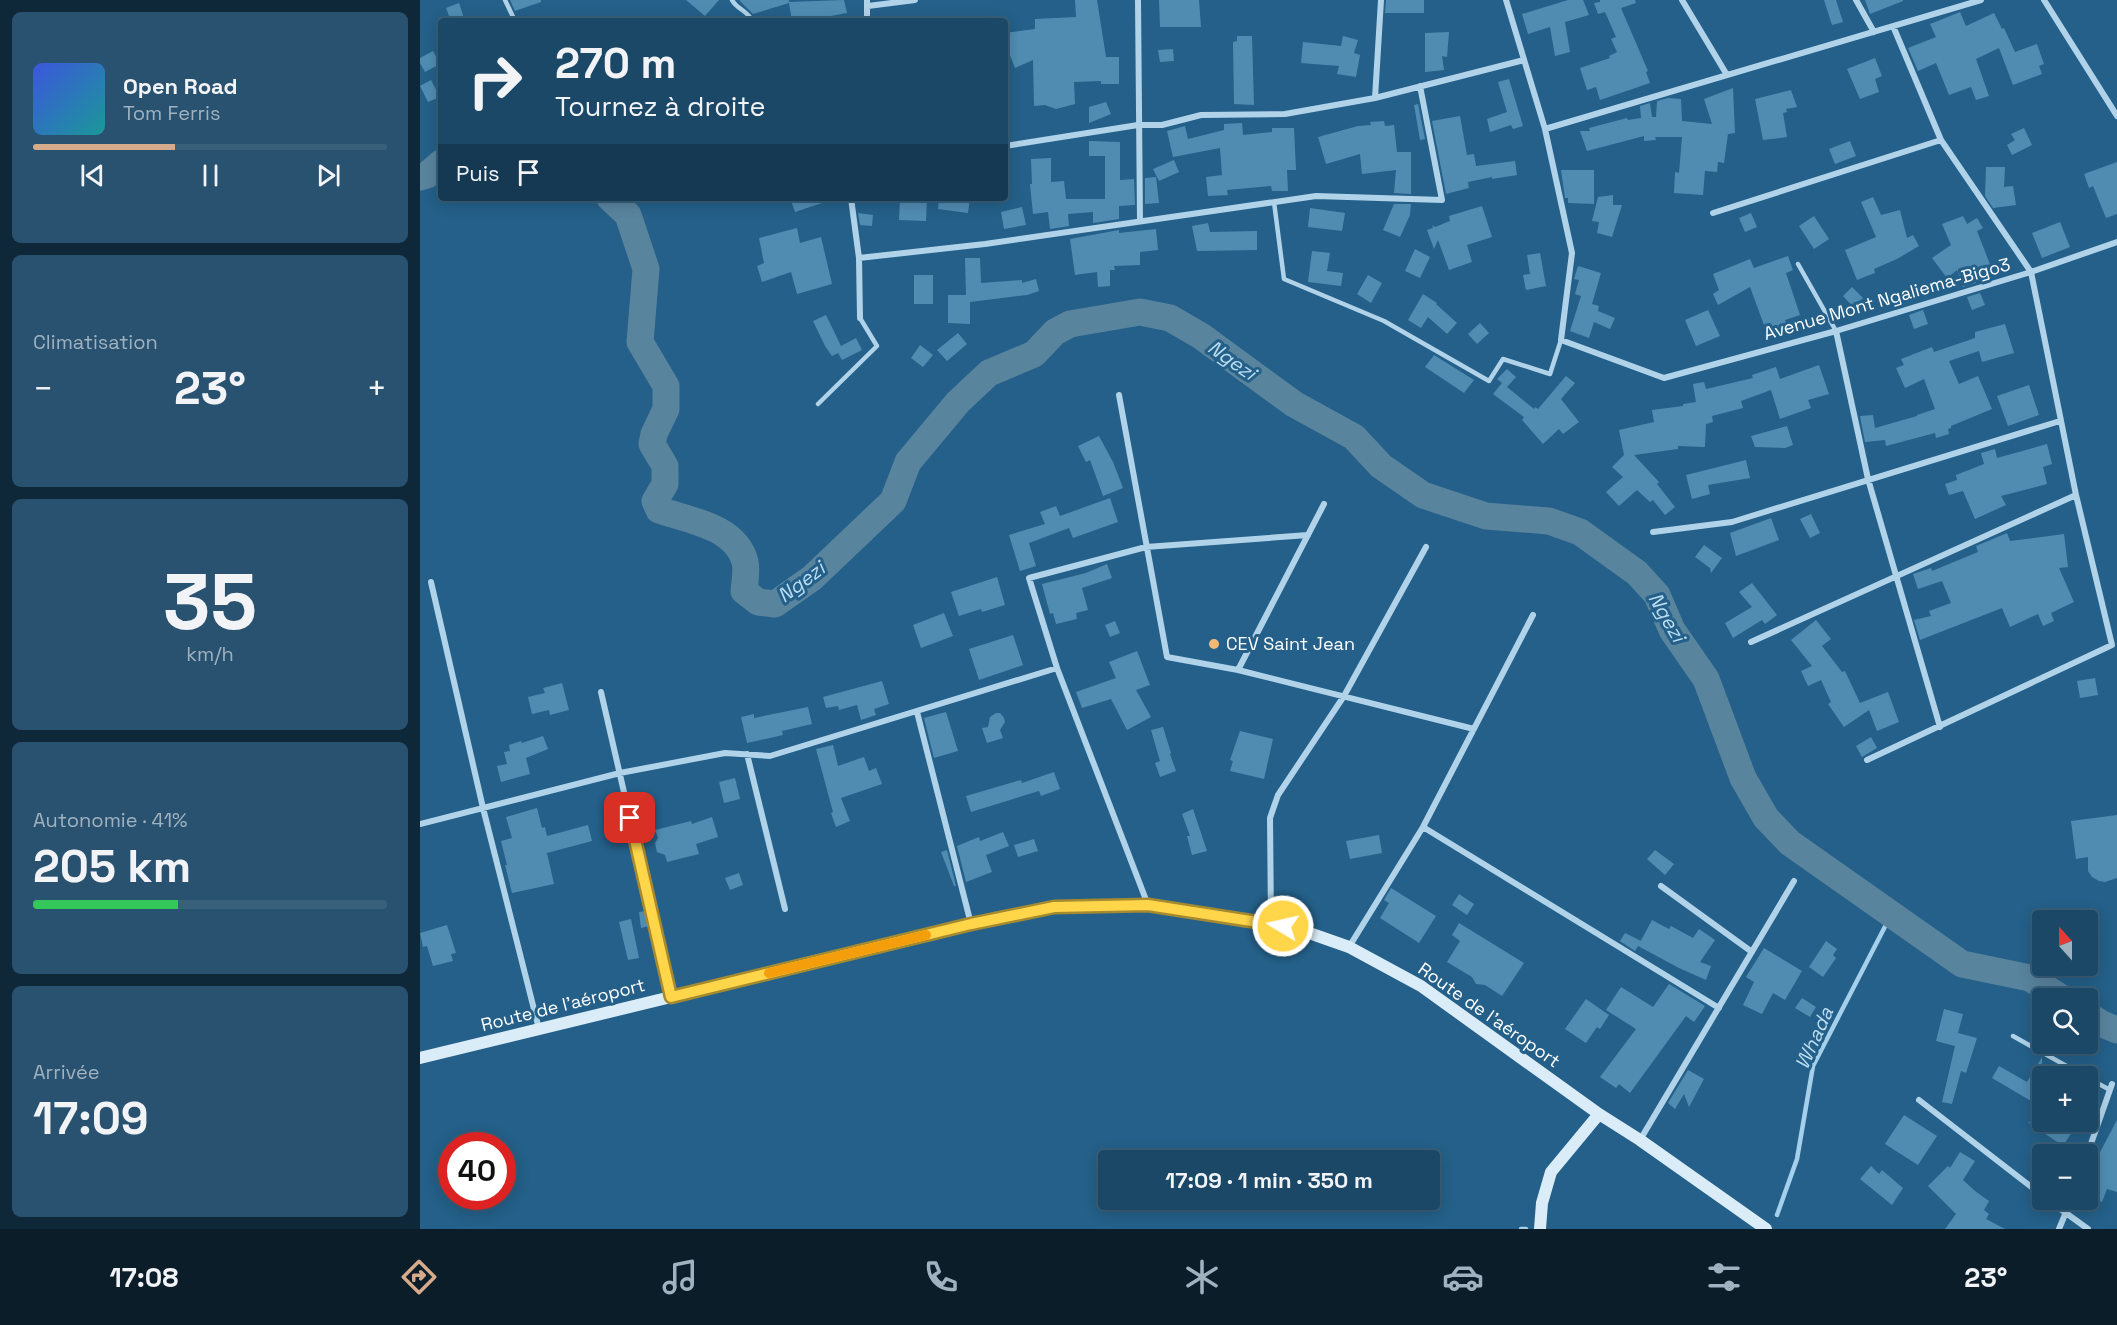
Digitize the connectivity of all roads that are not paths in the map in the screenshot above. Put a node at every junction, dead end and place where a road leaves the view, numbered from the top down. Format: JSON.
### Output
{"nodes":[{"id":1,"x":505,"y":0,"type":"edge"},
{"id":2,"x":732,"y":0,"type":"edge"},
{"id":3,"x":915,"y":0,"type":"edge"},
{"id":4,"x":1138,"y":0,"type":"edge"},
{"id":5,"x":1381,"y":0,"type":"edge"},
{"id":6,"x":1506,"y":0,"type":"edge"},
{"id":7,"x":1682,"y":0,"type":"edge"},
{"id":8,"x":1856,"y":0,"type":"edge"},
{"id":9,"x":1981,"y":0,"type":"edge"},
{"id":10,"x":2044,"y":0,"type":"edge"},
{"id":11,"x":868,"y":3,"type":"edge"},
{"id":12,"x":514,"y":18,"type":"edge"},
{"id":13,"x":751,"y":18,"type":"edge"},
{"id":14,"x":867,"y":18,"type":"edge"},
{"id":15,"x":1893,"y":26,"type":"junction"},
{"id":16,"x":1874,"y":32,"type":"junction"},
{"id":17,"x":1524,"y":60,"type":"junction"},
{"id":18,"x":1727,"y":75,"type":"junction"},
{"id":19,"x":1420,"y":86,"type":"junction"},
{"id":20,"x":1375,"y":98,"type":"junction"},
{"id":21,"x":2117,"y":116,"type":"edge"},
{"id":22,"x":1138,"y":125,"type":"junction"},
{"id":23,"x":1545,"y":129,"type":"junction"},
{"id":24,"x":1941,"y":140,"type":"junction"},
{"id":25,"x":1008,"y":146,"type":"edge"},
{"id":26,"x":851,"y":201,"type":"edge"},
{"id":27,"x":1274,"y":202,"type":"junction"},
{"id":28,"x":1713,"y":213,"type":"dead end"},
{"id":29,"x":1140,"y":221,"type":"junction"},
{"id":30,"x":2117,"y":242,"type":"edge"},
{"id":31,"x":859,"y":258,"type":"junction"},
{"id":32,"x":1798,"y":264,"type":"dead end"},
{"id":33,"x":2031,"y":272,"type":"junction"},
{"id":34,"x":860,"y":318,"type":"joint"},
{"id":35,"x":1836,"y":331,"type":"junction"},
{"id":36,"x":1561,"y":339,"type":"junction"},
{"id":37,"x":1119,"y":395,"type":"dead end"},
{"id":38,"x":818,"y":404,"type":"dead end"},
{"id":39,"x":2060,"y":421,"type":"junction"},
{"id":40,"x":1868,"y":479,"type":"junction"},
{"id":41,"x":2076,"y":495,"type":"junction"},
{"id":42,"x":1324,"y":504,"type":"dead end"},
{"id":43,"x":1653,"y":532,"type":"dead end"},
{"id":44,"x":1308,"y":535,"type":"junction"},
{"id":45,"x":1146,"y":547,"type":"junction"},
{"id":46,"x":1426,"y":547,"type":"dead end"},
{"id":47,"x":1896,"y":576,"type":"junction"},
{"id":48,"x":431,"y":582,"type":"dead end"},
{"id":49,"x":1533,"y":615,"type":"dead end"},
{"id":50,"x":1751,"y":642,"type":"dead end"},
{"id":51,"x":1057,"y":668,"type":"junction"},
{"id":52,"x":1238,"y":670,"type":"junction"},
{"id":53,"x":600,"y":692,"type":"dead end"},
{"id":54,"x":1344,"y":696,"type":"junction"},
{"id":55,"x":917,"y":712,"type":"junction"},
{"id":56,"x":1940,"y":727,"type":"junction"},
{"id":57,"x":1474,"y":729,"type":"junction"},
{"id":58,"x":747,"y":754,"type":"junction"},
{"id":59,"x":1867,"y":760,"type":"dead end"},
{"id":60,"x":620,"y":773,"type":"junction"},
{"id":61,"x":483,"y":808,"type":"junction"},
{"id":62,"x":420,"y":824,"type":"edge"},
{"id":63,"x":1423,"y":826,"type":"junction"},
{"id":64,"x":1794,"y":881,"type":"dead end"},
{"id":65,"x":1661,"y":886,"type":"dead end"},
{"id":66,"x":1148,"y":905,"type":"junction"},
{"id":67,"x":785,"y":909,"type":"dead end"},
{"id":68,"x":1271,"y":923,"type":"junction"},
{"id":69,"x":971,"y":924,"type":"junction"},
{"id":70,"x":1349,"y":947,"type":"junction"},
{"id":71,"x":1752,"y":952,"type":"junction"},
{"id":72,"x":671,"y":997,"type":"junction"},
{"id":73,"x":1719,"y":1008,"type":"junction"},
{"id":74,"x":539,"y":1029,"type":"junction"},
{"id":75,"x":2013,"y":1036,"type":"dead end"},
{"id":76,"x":420,"y":1058,"type":"edge"},
{"id":77,"x":2067,"y":1066,"type":"edge"},
{"id":78,"x":2098,"y":1082,"type":"edge"},
{"id":79,"x":2111,"y":1088,"type":"joint"},
{"id":80,"x":1919,"y":1100,"type":"dead end"},
{"id":81,"x":1599,"y":1114,"type":"junction"},
{"id":82,"x":1640,"y":1140,"type":"junction"},
{"id":83,"x":2091,"y":1144,"type":"edge"},
{"id":84,"x":2032,"y":1187,"type":"edge"},
{"id":85,"x":2061,"y":1210,"type":"edge"},
{"id":86,"x":2067,"y":1210,"type":"edge"},
{"id":87,"x":2066,"y":1214,"type":"junction"},
{"id":88,"x":1540,"y":1229,"type":"edge"},
{"id":89,"x":1766,"y":1229,"type":"edge"},
{"id":90,"x":2060,"y":1229,"type":"edge"},
{"id":91,"x":2088,"y":1229,"type":"edge"}],
"edges":[{"from":1,"to":12,"type":"lane"},
{"from":2,"to":13,"type":"lane"},
{"from":3,"to":11,"type":"street"},
{"from":4,"to":22,"type":"street"},
{"from":5,"to":20,"type":"street"},
{"from":6,"to":17,"type":"street"},
{"from":7,"to":18,"type":"street"},
{"from":8,"to":16,"type":"street"},
{"from":9,"to":15,"type":"street"},
{"from":10,"to":21,"type":"street"},
{"from":11,"to":14,"type":"street"},
{"from":15,"to":16,"type":"street"},
{"from":15,"to":24,"type":"street"},
{"from":16,"to":18,"type":"street"},
{"from":17,"to":19,"type":"street"},
{"from":17,"to":23,"type":"street"},
{"from":18,"to":23,"type":"street"},
{"from":19,"to":20,"type":"street"},
{"from":19,"to":27,"type":"street"},
{"from":20,"to":22,"type":"street"},
{"from":22,"to":25,"type":"street"},
{"from":22,"to":29,"type":"street"},
{"from":23,"to":36,"type":"street"},
{"from":24,"to":28,"type":"street"},
{"from":24,"to":33,"type":"street"},
{"from":26,"to":31,"type":"street"},
{"from":27,"to":29,"type":"street"},
{"from":27,"to":36,"type":"lane"},
{"from":29,"to":31,"type":"street"},
{"from":30,"to":33,"type":"street","name":"Avenue Mont Ngaliema-Bigo3"},
{"from":31,"to":34,"type":"street"},
{"from":32,"to":35,"type":"lane"},
{"from":33,"to":35,"type":"street","name":"Avenue Mont Ngaliema-Bigo3"},
{"from":33,"to":39,"type":"street"},
{"from":34,"to":38,"type":"lane"},
{"from":35,"to":36,"type":"street","name":"Avenue Mont Ngaliema-Bigo3"},
{"from":35,"to":40,"type":"street"},
{"from":37,"to":45,"type":"street"},
{"from":39,"to":40,"type":"street"},
{"from":39,"to":41,"type":"street"},
{"from":40,"to":43,"type":"street"},
{"from":40,"to":47,"type":"street"},
{"from":41,"to":47,"type":"street"},
{"from":41,"to":56,"type":"street"},
{"from":42,"to":44,"type":"street"},
{"from":44,"to":45,"type":"street"},
{"from":44,"to":52,"type":"street"},
{"from":45,"to":51,"type":"street"},
{"from":45,"to":52,"type":"street"},
{"from":46,"to":54,"type":"street"},
{"from":47,"to":50,"type":"street"},
{"from":47,"to":56,"type":"street"},
{"from":48,"to":61,"type":"street"},
{"from":49,"to":57,"type":"street"},
{"from":51,"to":55,"type":"street"},
{"from":51,"to":66,"type":"street"},
{"from":52,"to":54,"type":"street"},
{"from":53,"to":60,"type":"street"},
{"from":54,"to":57,"type":"street"},
{"from":54,"to":68,"type":"street"},
{"from":55,"to":58,"type":"street"},
{"from":55,"to":69,"type":"street"},
{"from":56,"to":59,"type":"street"},
{"from":57,"to":63,"type":"street"},
{"from":58,"to":60,"type":"street"},
{"from":58,"to":67,"type":"street"},
{"from":60,"to":61,"type":"street"},
{"from":60,"to":72,"type":"street"},
{"from":61,"to":62,"type":"street"},
{"from":61,"to":74,"type":"street"},
{"from":63,"to":70,"type":"street"},
{"from":63,"to":73,"type":"street"},
{"from":64,"to":71,"type":"street"},
{"from":65,"to":71,"type":"street"},
{"from":66,"to":68,"type":"street","name":"Route de l'aéroport"},
{"from":66,"to":69,"type":"street","name":"Route de l'aéroport"},
{"from":68,"to":70,"type":"street","name":"Route de l'aéroport"},
{"from":69,"to":72,"type":"street","name":"Route de l'aéroport"},
{"from":70,"to":81,"type":"street","name":"Route de l'aéroport"},
{"from":71,"to":73,"type":"street"},
{"from":72,"to":74,"type":"street","name":"Route de l'aéroport"},
{"from":73,"to":82,"type":"street"},
{"from":74,"to":76,"type":"street","name":"Route de l'aéroport"},
{"from":75,"to":77,"type":"lane"},
{"from":78,"to":79,"type":"lane"},
{"from":79,"to":83,"type":"street"},
{"from":80,"to":84,"type":"street"},
{"from":81,"to":82,"type":"street","name":"Route de l'aéroport"},
{"from":81,"to":88,"type":"street"},
{"from":82,"to":89,"type":"street","name":"Route de l'aéroport"},
{"from":85,"to":87,"type":"street"},
{"from":86,"to":87,"type":"street"},
{"from":87,"to":90,"type":"street"},
{"from":87,"to":91,"type":"street"}]}
